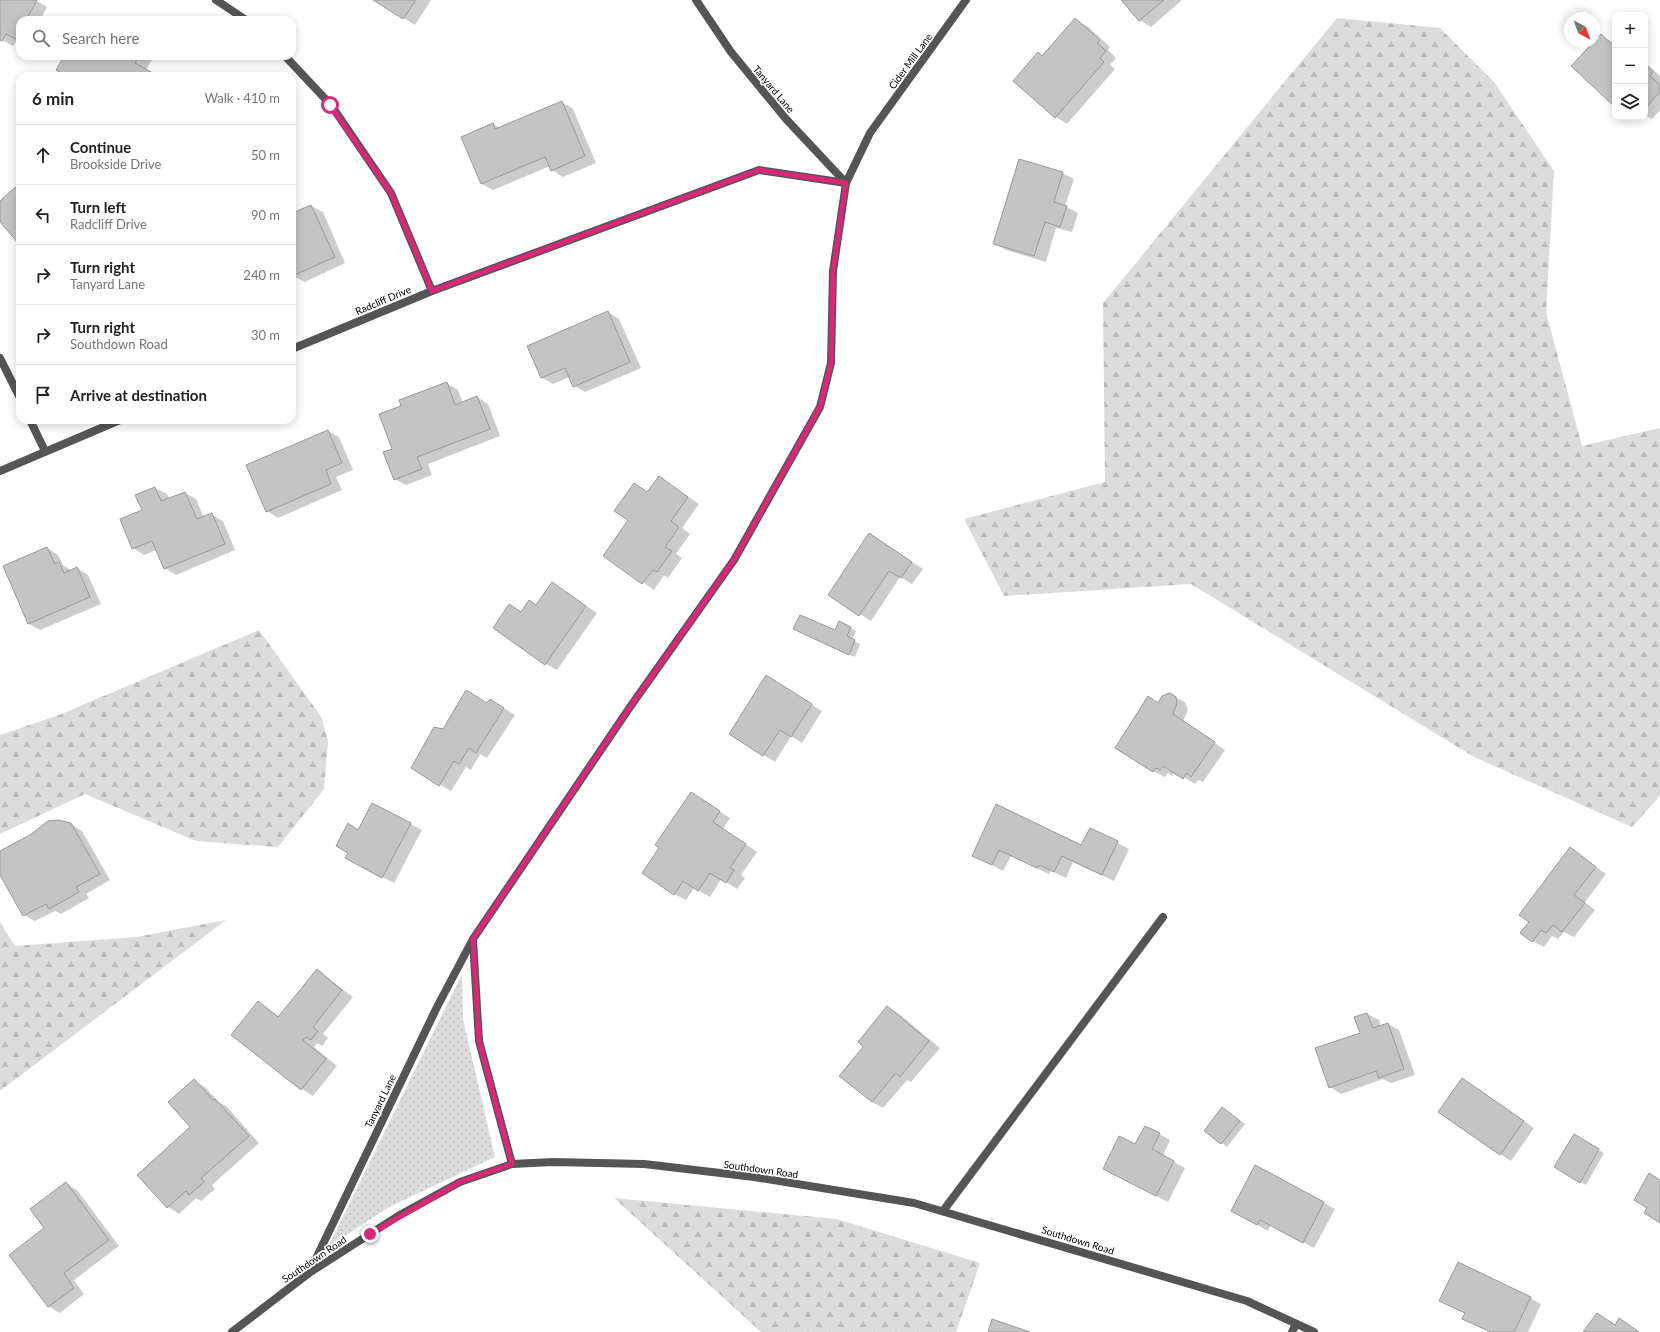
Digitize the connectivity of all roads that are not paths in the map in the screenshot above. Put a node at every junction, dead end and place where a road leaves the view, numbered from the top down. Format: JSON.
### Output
{"nodes":[{"id":1,"x":216,"y":0,"type":"edge"},
{"id":2,"x":696,"y":0,"type":"edge"},
{"id":3,"x":966,"y":0,"type":"edge"},
{"id":4,"x":240,"y":16,"type":"edge"},
{"id":5,"x":289,"y":60,"type":"edge"},
{"id":6,"x":870,"y":133,"type":"joint"},
{"id":7,"x":846,"y":183,"type":"junction"},
{"id":8,"x":432,"y":291,"type":"junction"},
{"id":9,"x":296,"y":347,"type":"edge"},
{"id":10,"x":0,"y":358,"type":"edge"},
{"id":11,"x":16,"y":390,"type":"edge"},
{"id":12,"x":32,"y":424,"type":"edge"},
{"id":13,"x":110,"y":424,"type":"edge"},
{"id":14,"x":45,"y":451,"type":"junction"},
{"id":15,"x":0,"y":471,"type":"edge"},
{"id":16,"x":1163,"y":916,"type":"dead end"},
{"id":17,"x":473,"y":939,"type":"junction"},
{"id":18,"x":512,"y":1164,"type":"junction"},
{"id":19,"x":942,"y":1211,"type":"junction"},
{"id":20,"x":309,"y":1273,"type":"junction"},
{"id":21,"x":1296,"y":1324,"type":"junction"},
{"id":22,"x":232,"y":1332,"type":"edge"},
{"id":23,"x":1292,"y":1332,"type":"edge"},
{"id":24,"x":1314,"y":1332,"type":"edge"}],
"edges":[{"from":1,"to":4,"type":"street"},
{"from":2,"to":7,"type":"street","name":"Tanyard Lane"},
{"from":3,"to":6,"type":"street","name":"Cider Mill Lane"},
{"from":5,"to":8,"type":"street"},
{"from":6,"to":7,"type":"street","name":"Tanyard Lane"},
{"from":7,"to":8,"type":"street","name":"Radcliff Drive"},
{"from":7,"to":17,"type":"street","name":"Tanyard Lane"},
{"from":8,"to":9,"type":"street","name":"Radcliff Drive"},
{"from":10,"to":11,"type":"street"},
{"from":12,"to":14,"type":"street"},
{"from":13,"to":14,"type":"street"},
{"from":14,"to":15,"type":"street"},
{"from":16,"to":19,"type":"street"},
{"from":17,"to":18,"type":"street"},
{"from":17,"to":20,"type":"street","name":"Tanyard Lane"},
{"from":18,"to":19,"type":"street","name":"Southdown Road"},
{"from":18,"to":20,"type":"street","name":"Southdown Road"},
{"from":19,"to":21,"type":"street","name":"Southdown Road"},
{"from":20,"to":22,"type":"street","name":"Southdown Road"},
{"from":21,"to":23,"type":"street"},
{"from":21,"to":24,"type":"street","name":"Southdown Road"}]}
